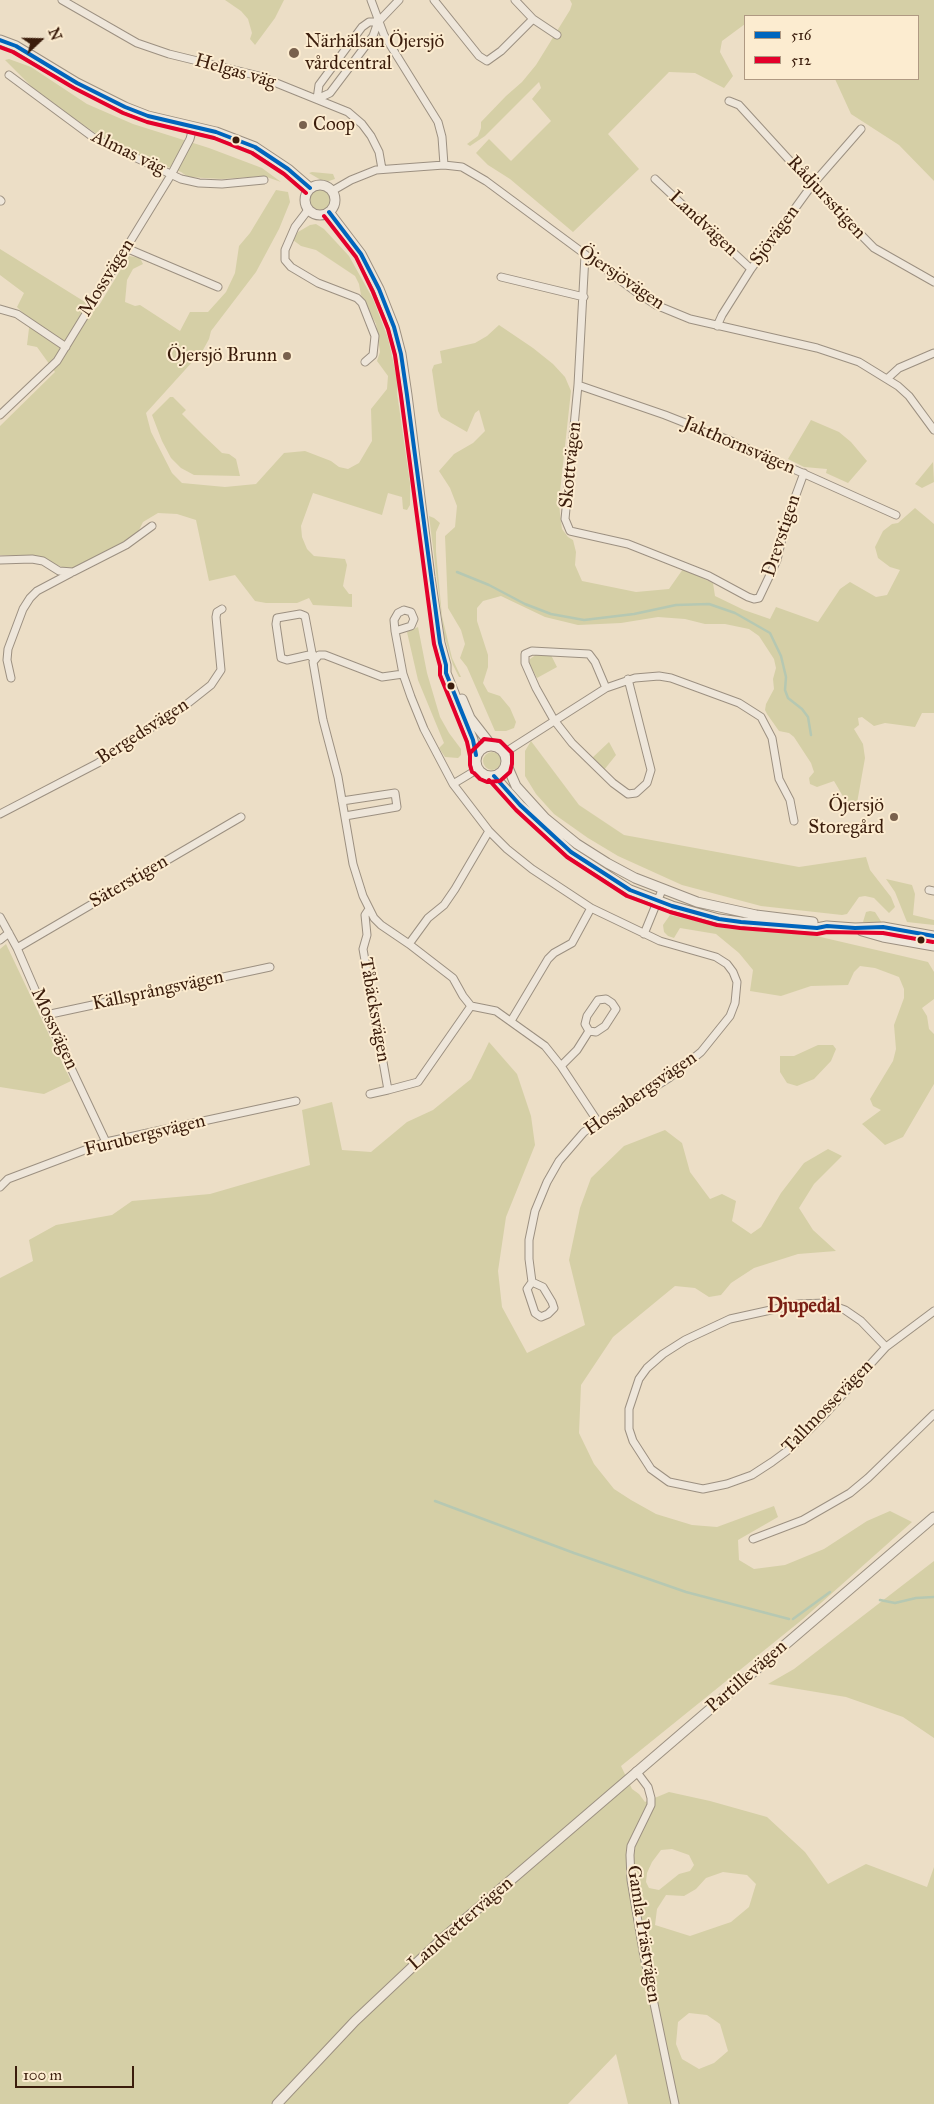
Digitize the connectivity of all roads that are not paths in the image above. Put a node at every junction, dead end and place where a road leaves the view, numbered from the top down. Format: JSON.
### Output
{"nodes":[{"id":1,"x":62,"y":0,"type":"edge"},
{"id":2,"x":371,"y":0,"type":"edge"},
{"id":3,"x":398,"y":0,"type":"edge"},
{"id":4,"x":434,"y":0,"type":"edge"},
{"id":5,"x":515,"y":0,"type":"edge"},
{"id":6,"x":533,"y":19,"type":"junction"},
{"id":7,"x":378,"y":22,"type":"junction"},
{"id":8,"x":557,"y":35,"type":"dead end"},
{"id":9,"x":0,"y":40,"type":"edge"},
{"id":10,"x":9,"y":75,"type":"dead end"},
{"id":11,"x":317,"y":99,"type":"junction"},
{"id":12,"x":729,"y":101,"type":"dead end"},
{"id":13,"x":194,"y":127,"type":"junction"},
{"id":14,"x":861,"y":129,"type":"dead end"},
{"id":15,"x":444,"y":165,"type":"junction"},
{"id":16,"x":382,"y":169,"type":"junction"},
{"id":17,"x":171,"y":175,"type":"junction"},
{"id":18,"x":264,"y":180,"type":"dead end"},
{"id":19,"x":654,"y":180,"type":"dead end"},
{"id":20,"x":812,"y":185,"type":"junction"},
{"id":21,"x":310,"y":188,"type":"junction"},
{"id":22,"x":332,"y":191,"type":"junction"},
{"id":23,"x":308,"y":210,"type":"junction"},
{"id":24,"x":329,"y":212,"type":"junction"},
{"id":25,"x":126,"y":248,"type":"junction"},
{"id":26,"x":585,"y":255,"type":"junction"},
{"id":27,"x":751,"y":269,"type":"junction"},
{"id":28,"x":501,"y":277,"type":"dead end"},
{"id":29,"x":934,"y":282,"type":"edge"},
{"id":30,"x":218,"y":287,"type":"dead end"},
{"id":31,"x":584,"y":297,"type":"junction"},
{"id":32,"x":0,"y":309,"type":"edge"},
{"id":33,"x":717,"y":326,"type":"junction"},
{"id":34,"x":66,"y":347,"type":"junction"},
{"id":35,"x":934,"y":353,"type":"edge"},
{"id":36,"x":364,"y":362,"type":"dead end"},
{"id":37,"x":888,"y":378,"type":"junction"},
{"id":38,"x":578,"y":385,"type":"junction"},
{"id":39,"x":0,"y":415,"type":"edge"},
{"id":40,"x":934,"y":430,"type":"edge"},
{"id":41,"x":804,"y":473,"type":"junction"},
{"id":42,"x":896,"y":515,"type":"dead end"},
{"id":43,"x":152,"y":526,"type":"dead end"},
{"id":44,"x":0,"y":560,"type":"edge"},
{"id":45,"x":73,"y":572,"type":"junction"},
{"id":46,"x":759,"y":598,"type":"joint"},
{"id":47,"x":222,"y":609,"type":"dead end"},
{"id":48,"x":395,"y":631,"type":"dead end"},
{"id":49,"x":315,"y":658,"type":"junction"},
{"id":50,"x":446,"y":664,"type":"junction"},
{"id":51,"x":403,"y":674,"type":"junction"},
{"id":52,"x":11,"y":678,"type":"dead end"},
{"id":53,"x":628,"y":679,"type":"junction"},
{"id":54,"x":606,"y":688,"type":"junction"},
{"id":55,"x":554,"y":720,"type":"junction"},
{"id":56,"x":491,"y":745,"type":"junction"},
{"id":57,"x":504,"y":753,"type":"junction"},
{"id":58,"x":476,"y":755,"type":"junction"},
{"id":59,"x":506,"y":763,"type":"junction"},
{"id":60,"x":478,"y":769,"type":"junction"},
{"id":61,"x":494,"y":776,"type":"junction"},
{"id":62,"x":453,"y":784,"type":"junction"},
{"id":63,"x":342,"y":801,"type":"junction"},
{"id":64,"x":0,"y":814,"type":"edge"},
{"id":65,"x":345,"y":816,"type":"junction"},
{"id":66,"x":241,"y":817,"type":"dead end"},
{"id":67,"x":794,"y":821,"type":"dead end"},
{"id":68,"x":489,"y":831,"type":"junction"},
{"id":69,"x":662,"y":890,"type":"junction"},
{"id":70,"x":657,"y":901,"type":"junction"},
{"id":71,"x":591,"y":908,"type":"junction"},
{"id":72,"x":368,"y":909,"type":"junction"},
{"id":73,"x":0,"y":917,"type":"edge"},
{"id":74,"x":827,"y":926,"type":"junction"},
{"id":75,"x":855,"y":928,"type":"junction"},
{"id":76,"x":9,"y":934,"type":"junction"},
{"id":77,"x":644,"y":934,"type":"junction"},
{"id":78,"x":934,"y":936,"type":"edge"},
{"id":79,"x":0,"y":940,"type":"edge"},
{"id":80,"x":409,"y":944,"type":"junction"},
{"id":81,"x":934,"y":946,"type":"edge"},
{"id":82,"x":17,"y":948,"type":"junction"},
{"id":83,"x":270,"y":967,"type":"dead end"},
{"id":84,"x":471,"y":1006,"type":"junction"},
{"id":85,"x":46,"y":1015,"type":"junction"},
{"id":86,"x":511,"y":1021,"type":"junction"},
{"id":87,"x":589,"y":1031,"type":"junction"},
{"id":88,"x":561,"y":1066,"type":"junction"},
{"id":89,"x":388,"y":1090,"type":"junction"},
{"id":90,"x":370,"y":1094,"type":"dead end"},
{"id":91,"x":296,"y":1101,"type":"dead end"},
{"id":92,"x":598,"y":1122,"type":"junction"},
{"id":93,"x":106,"y":1142,"type":"junction"},
{"id":94,"x":0,"y":1187,"type":"edge"},
{"id":95,"x":532,"y":1282,"type":"junction"},
{"id":96,"x":934,"y":1311,"type":"edge"},
{"id":97,"x":886,"y":1347,"type":"junction"},
{"id":98,"x":934,"y":1414,"type":"edge"},
{"id":99,"x":934,"y":1518,"type":"edge"},
{"id":100,"x":753,"y":1540,"type":"dead end"},
{"id":101,"x":655,"y":1754,"type":"joint"},
{"id":102,"x":636,"y":1771,"type":"junction"},
{"id":103,"x":277,"y":2104,"type":"edge"},
{"id":104,"x":675,"y":2104,"type":"edge"}],
"edges":[{"from":1,"to":11,"type":"street","name":"Helgas väg"},
{"from":2,"to":7,"type":"street"},
{"from":3,"to":7,"type":"street"},
{"from":4,"to":6,"type":"street"},
{"from":5,"to":6,"type":"street"},
{"from":6,"to":8,"type":"street"},
{"from":7,"to":11,"type":"street"},
{"from":7,"to":11,"type":"street"},
{"from":7,"to":15,"type":"street"},
{"from":9,"to":13,"type":"street"},
{"from":10,"to":17,"type":"street","name":"Almas väg"},
{"from":11,"to":16,"type":"street","name":"Helgas väg"},
{"from":12,"to":20,"type":"street","name":"Rådjursstigen"},
{"from":13,"to":17,"type":"street","name":"Mossvägen"},
{"from":13,"to":21,"type":"street"},
{"from":14,"to":20,"type":"street","name":"Sjövägen"},
{"from":15,"to":16,"type":"street","name":"Öjersjövägen"},
{"from":15,"to":26,"type":"street","name":"Öjersjövägen"},
{"from":16,"to":22,"type":"street","name":"Öjersjövägen"},
{"from":17,"to":18,"type":"street","name":"Almas väg"},
{"from":17,"to":25,"type":"street","name":"Mossvägen"},
{"from":19,"to":27,"type":"street","name":"Landvägen"},
{"from":20,"to":27,"type":"street","name":"Sjövägen"},
{"from":20,"to":29,"type":"street","name":"Rådjursstigen"},
{"from":21,"to":22,"type":"street"},
{"from":21,"to":23,"type":"street"},
{"from":22,"to":24,"type":"street"},
{"from":23,"to":24,"type":"street"},
{"from":23,"to":36,"type":"street"},
{"from":24,"to":50,"type":"street"},
{"from":25,"to":30,"type":"street"},
{"from":25,"to":34,"type":"street","name":"Mossvägen"},
{"from":26,"to":31,"type":"street","name":"Skottvägen"},
{"from":26,"to":33,"type":"street","name":"Öjersjövägen"},
{"from":27,"to":33,"type":"street","name":"Sjövägen"},
{"from":28,"to":31,"type":"street"},
{"from":31,"to":38,"type":"street","name":"Skottvägen"},
{"from":32,"to":34,"type":"street"},
{"from":33,"to":37,"type":"street","name":"Öjersjövägen"},
{"from":34,"to":39,"type":"street","name":"Mossvägen"},
{"from":35,"to":37,"type":"street"},
{"from":37,"to":40,"type":"street","name":"Öjersjövägen"},
{"from":38,"to":41,"type":"street","name":"Jakthornsvägen"},
{"from":38,"to":46,"type":"street","name":"Skottvägen"},
{"from":41,"to":42,"type":"street","name":"Jakthornsvägen"},
{"from":41,"to":46,"type":"street","name":"Drevstigen"},
{"from":43,"to":45,"type":"street"},
{"from":44,"to":45,"type":"street"},
{"from":45,"to":52,"type":"street"},
{"from":47,"to":64,"type":"street","name":"Bergedsvägen"},
{"from":48,"to":51,"type":"street","name":"Hossabergsvägen"},
{"from":49,"to":49,"type":"street","name":"Tåbäcksvägen"},
{"from":49,"to":51,"type":"street","name":"Tåbäcksvägen"},
{"from":49,"to":63,"type":"street","name":"Tåbäcksvägen"},
{"from":50,"to":56,"type":"street"},
{"from":50,"to":58,"type":"street"},
{"from":51,"to":62,"type":"street","name":"Hossabergsvägen"},
{"from":53,"to":54,"type":"street"},
{"from":53,"to":55,"type":"street"},
{"from":53,"to":67,"type":"street"},
{"from":54,"to":55,"type":"street"},
{"from":54,"to":55,"type":"street"},
{"from":55,"to":57,"type":"street"},
{"from":56,"to":57,"type":"street"},
{"from":56,"to":58,"type":"street"},
{"from":57,"to":59,"type":"street"},
{"from":58,"to":60,"type":"street"},
{"from":59,"to":61,"type":"street"},
{"from":59,"to":69,"type":"street"},
{"from":60,"to":61,"type":"street"},
{"from":60,"to":62,"type":"street"},
{"from":61,"to":70,"type":"street"},
{"from":62,"to":68,"type":"street","name":"Hossabergsvägen"},
{"from":63,"to":65,"type":"street","name":"Tåbäcksvägen"},
{"from":63,"to":65,"type":"street"},
{"from":65,"to":72,"type":"street","name":"Tåbäcksvägen"},
{"from":66,"to":82,"type":"street","name":"Säterstigen"},
{"from":68,"to":71,"type":"street","name":"Hossabergsvägen"},
{"from":68,"to":80,"type":"street"},
{"from":69,"to":70,"type":"street"},
{"from":69,"to":74,"type":"street"},
{"from":70,"to":74,"type":"street"},
{"from":70,"to":77,"type":"street"},
{"from":71,"to":77,"type":"street","name":"Hossabergsvägen"},
{"from":71,"to":86,"type":"street"},
{"from":72,"to":80,"type":"street"},
{"from":72,"to":89,"type":"street","name":"Tåbäcksvägen"},
{"from":73,"to":76,"type":"street","name":"Mossvägen"},
{"from":74,"to":75,"type":"street"},
{"from":75,"to":78,"type":"street"},
{"from":75,"to":81,"type":"street"},
{"from":76,"to":79,"type":"street"},
{"from":76,"to":82,"type":"street","name":"Mossvägen"},
{"from":77,"to":92,"type":"street","name":"Hossabergsvägen"},
{"from":80,"to":84,"type":"street"},
{"from":82,"to":85,"type":"street","name":"Mossvägen"},
{"from":83,"to":85,"type":"street","name":"Källsprångsvägen"},
{"from":84,"to":86,"type":"street"},
{"from":84,"to":89,"type":"street","name":"Tåbäcksvägen"},
{"from":85,"to":93,"type":"street","name":"Mossvägen"},
{"from":86,"to":88,"type":"street"},
{"from":87,"to":87,"type":"street"},
{"from":87,"to":88,"type":"street"},
{"from":88,"to":92,"type":"street"},
{"from":89,"to":90,"type":"street","name":"Tåbäcksvägen"},
{"from":91,"to":93,"type":"street","name":"Furubergsvägen"},
{"from":92,"to":95,"type":"street","name":"Hossabergsvägen"},
{"from":93,"to":94,"type":"street","name":"Furubergsvägen"},
{"from":95,"to":95,"type":"street","name":"Hossabergsvägen"},
{"from":96,"to":97,"type":"street","name":"Tallmossevägen"},
{"from":97,"to":97,"type":"street","name":"Tallmossevägen"},
{"from":98,"to":100,"type":"street"},
{"from":99,"to":101,"type":"street","name":"Partillevägen"},
{"from":101,"to":102,"type":"street","name":"Landvettervägen"},
{"from":102,"to":103,"type":"street","name":"Landvettervägen"},
{"from":102,"to":104,"type":"street","name":"Gamla Prästvägen"}]}
